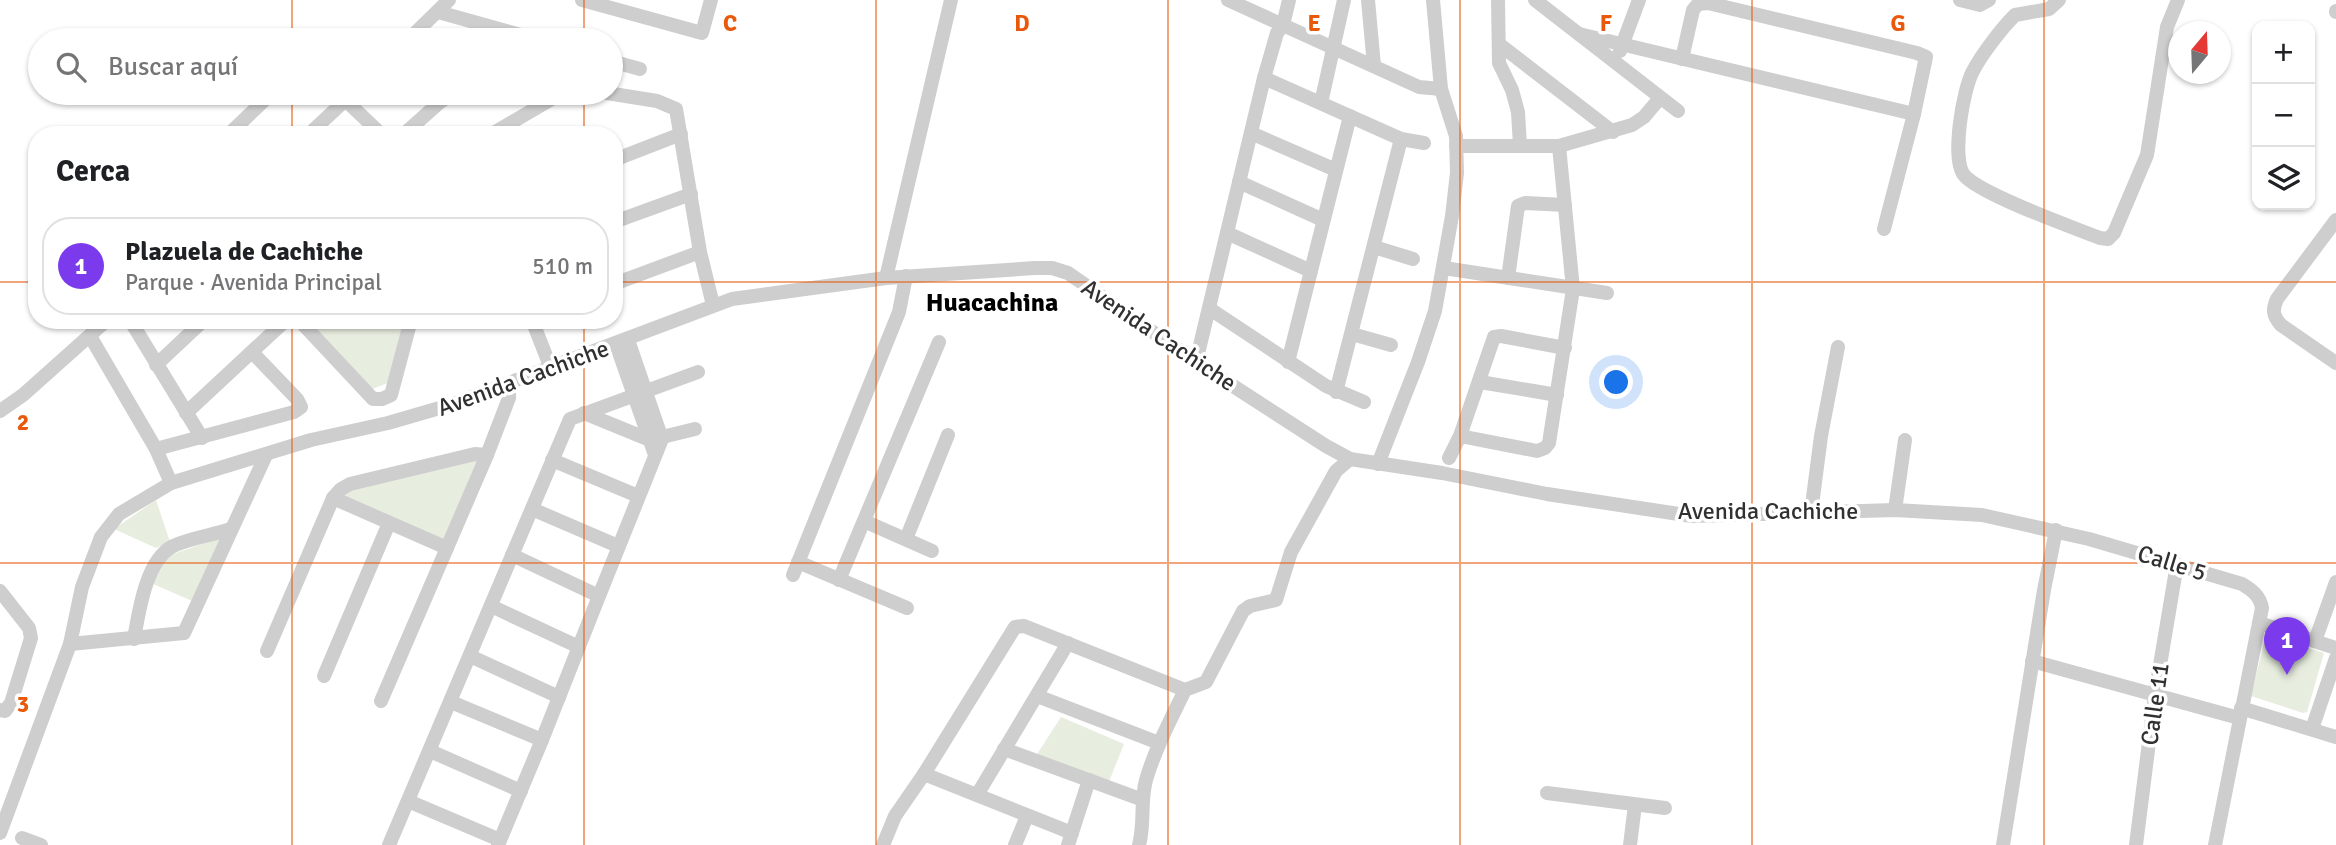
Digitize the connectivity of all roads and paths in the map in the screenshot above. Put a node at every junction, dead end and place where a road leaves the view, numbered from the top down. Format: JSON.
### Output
{"nodes":[{"id":1,"x":449,"y":0,"type":"edge"},
{"id":2,"x":582,"y":0,"type":"edge"},
{"id":3,"x":711,"y":0,"type":"edge"},
{"id":4,"x":951,"y":0,"type":"edge"},
{"id":5,"x":1289,"y":0,"type":"edge"},
{"id":6,"x":1344,"y":0,"type":"edge"},
{"id":7,"x":1368,"y":0,"type":"edge"},
{"id":8,"x":1433,"y":0,"type":"edge"},
{"id":9,"x":1497,"y":0,"type":"edge"},
{"id":10,"x":1535,"y":0,"type":"edge"},
{"id":11,"x":1639,"y":0,"type":"edge"},
{"id":12,"x":1960,"y":0,"type":"edge"},
{"id":13,"x":1989,"y":0,"type":"edge"},
{"id":14,"x":2059,"y":0,"type":"edge"},
{"id":15,"x":2178,"y":0,"type":"edge"},
{"id":16,"x":1232,"y":1,"type":"edge"},
{"id":17,"x":439,"y":12,"type":"junction"},
{"id":18,"x":1283,"y":25,"type":"junction"},
{"id":19,"x":423,"y":28,"type":"edge"},
{"id":20,"x":496,"y":28,"type":"edge"},
{"id":21,"x":1579,"y":34,"type":"junction"},
{"id":22,"x":1499,"y":44,"type":"junction"},
{"id":23,"x":1623,"y":45,"type":"junction"},
{"id":24,"x":1334,"y":48,"type":"junction"},
{"id":25,"x":1682,"y":59,"type":"junction"},
{"id":26,"x":1615,"y":62,"type":"junction"},
{"id":27,"x":623,"y":64,"type":"edge"},
{"id":28,"x":1374,"y":66,"type":"junction"},
{"id":29,"x":640,"y":69,"type":"dead end"},
{"id":30,"x":1264,"y":78,"type":"junction"},
{"id":31,"x":1441,"y":89,"type":"junction"},
{"id":32,"x":623,"y":96,"type":"edge"},
{"id":33,"x":1660,"y":98,"type":"junction"},
{"id":34,"x":1321,"y":103,"type":"junction"},
{"id":35,"x":259,"y":105,"type":"edge"},
{"id":36,"x":336,"y":105,"type":"edge"},
{"id":37,"x":354,"y":105,"type":"edge"},
{"id":38,"x":437,"y":105,"type":"edge"},
{"id":39,"x":541,"y":105,"type":"edge"},
{"id":40,"x":1678,"y":111,"type":"dead end"},
{"id":41,"x":1914,"y":114,"type":"junction"},
{"id":42,"x":1350,"y":116,"type":"junction"},
{"id":43,"x":237,"y":126,"type":"edge"},
{"id":44,"x":316,"y":126,"type":"edge"},
{"id":45,"x":374,"y":126,"type":"edge"},
{"id":46,"x":413,"y":126,"type":"edge"},
{"id":47,"x":505,"y":126,"type":"edge"},
{"id":48,"x":1613,"y":132,"type":"junction"},
{"id":49,"x":1251,"y":133,"type":"junction"},
{"id":50,"x":681,"y":134,"type":"junction"},
{"id":51,"x":1401,"y":139,"type":"junction"},
{"id":52,"x":1424,"y":143,"type":"dead end"},
{"id":53,"x":1456,"y":146,"type":"junction"},
{"id":54,"x":1520,"y":146,"type":"junction"},
{"id":55,"x":1559,"y":146,"type":"junction"},
{"id":56,"x":623,"y":157,"type":"edge"},
{"id":57,"x":1336,"y":170,"type":"junction"},
{"id":58,"x":1239,"y":182,"type":"junction"},
{"id":59,"x":691,"y":194,"type":"junction"},
{"id":60,"x":1565,"y":205,"type":"junction"},
{"id":61,"x":623,"y":219,"type":"edge"},
{"id":62,"x":1323,"y":220,"type":"junction"},
{"id":63,"x":2336,"y":220,"type":"edge"},
{"id":64,"x":1884,"y":229,"type":"dead end"},
{"id":65,"x":1227,"y":233,"type":"junction"},
{"id":66,"x":1374,"y":247,"type":"junction"},
{"id":67,"x":701,"y":252,"type":"junction"},
{"id":68,"x":1413,"y":259,"type":"dead end"},
{"id":69,"x":1444,"y":268,"type":"junction"},
{"id":70,"x":1311,"y":271,"type":"junction"},
{"id":71,"x":906,"y":276,"type":"junction"},
{"id":72,"x":886,"y":278,"type":"junction"},
{"id":73,"x":1508,"y":278,"type":"junction"},
{"id":74,"x":623,"y":281,"type":"edge"},
{"id":75,"x":1573,"y":289,"type":"junction"},
{"id":76,"x":1607,"y":293,"type":"dead end"},
{"id":77,"x":713,"y":305,"type":"junction"},
{"id":78,"x":1209,"y":309,"type":"junction"},
{"id":79,"x":97,"y":329,"type":"edge"},
{"id":80,"x":135,"y":329,"type":"edge"},
{"id":81,"x":194,"y":329,"type":"edge"},
{"id":82,"x":276,"y":329,"type":"edge"},
{"id":83,"x":307,"y":329,"type":"edge"},
{"id":84,"x":409,"y":329,"type":"edge"},
{"id":85,"x":536,"y":329,"type":"edge"},
{"id":86,"x":1352,"y":334,"type":"junction"},
{"id":87,"x":90,"y":336,"type":"junction"},
{"id":88,"x":622,"y":342,"type":"junction"},
{"id":89,"x":939,"y":342,"type":"dead end"},
{"id":90,"x":1391,"y":345,"type":"dead end"},
{"id":91,"x":1838,"y":347,"type":"dead end"},
{"id":92,"x":1564,"y":348,"type":"junction"},
{"id":93,"x":252,"y":352,"type":"junction"},
{"id":94,"x":1196,"y":362,"type":"junction"},
{"id":95,"x":1288,"y":362,"type":"junction"},
{"id":96,"x":2336,"y":363,"type":"edge"},
{"id":97,"x":156,"y":365,"type":"junction"},
{"id":98,"x":550,"y":366,"type":"junction"},
{"id":99,"x":698,"y":372,"type":"dead end"},
{"id":100,"x":1480,"y":382,"type":"junction"},
{"id":101,"x":509,"y":383,"type":"junction"},
{"id":102,"x":1336,"y":391,"type":"junction"},
{"id":103,"x":640,"y":393,"type":"junction"},
{"id":104,"x":1557,"y":395,"type":"junction"},
{"id":105,"x":1364,"y":402,"type":"dead end"},
{"id":106,"x":0,"y":411,"type":"edge"},
{"id":107,"x":186,"y":413,"type":"junction"},
{"id":108,"x":584,"y":413,"type":"junction"},
{"id":109,"x":695,"y":429,"type":"dead end"},
{"id":110,"x":948,"y":435,"type":"dead end"},
{"id":111,"x":1460,"y":436,"type":"junction"},
{"id":112,"x":202,"y":438,"type":"junction"},
{"id":113,"x":656,"y":440,"type":"junction"},
{"id":114,"x":1905,"y":440,"type":"dead end"},
{"id":115,"x":156,"y":449,"type":"junction"},
{"id":116,"x":266,"y":455,"type":"junction"},
{"id":117,"x":487,"y":455,"type":"junction"},
{"id":118,"x":1448,"y":458,"type":"dead end"},
{"id":119,"x":1350,"y":459,"type":"junction"},
{"id":120,"x":552,"y":460,"type":"junction"},
{"id":121,"x":1378,"y":464,"type":"junction"},
{"id":122,"x":171,"y":483,"type":"junction"},
{"id":123,"x":638,"y":496,"type":"junction"},
{"id":124,"x":333,"y":498,"type":"junction"},
{"id":125,"x":532,"y":509,"type":"junction"},
{"id":126,"x":1895,"y":510,"type":"junction"},
{"id":127,"x":1811,"y":513,"type":"junction"},
{"id":128,"x":864,"y":521,"type":"junction"},
{"id":129,"x":389,"y":523,"type":"junction"},
{"id":130,"x":231,"y":530,"type":"junction"},
{"id":131,"x":2056,"y":530,"type":"junction"},
{"id":132,"x":906,"y":539,"type":"junction"},
{"id":133,"x":618,"y":546,"type":"junction"},
{"id":134,"x":447,"y":548,"type":"junction"},
{"id":135,"x":932,"y":551,"type":"dead end"},
{"id":136,"x":512,"y":555,"type":"junction"},
{"id":137,"x":2177,"y":564,"type":"junction"},
{"id":138,"x":839,"y":580,"type":"junction"},
{"id":139,"x":2336,"y":582,"type":"edge"},
{"id":140,"x":0,"y":592,"type":"edge"},
{"id":141,"x":599,"y":596,"type":"junction"},
{"id":142,"x":491,"y":606,"type":"junction"},
{"id":143,"x":907,"y":608,"type":"dead end"},
{"id":144,"x":2259,"y":623,"type":"junction"},
{"id":145,"x":134,"y":639,"type":"junction"},
{"id":146,"x":2315,"y":641,"type":"junction"},
{"id":147,"x":1068,"y":643,"type":"junction"},
{"id":148,"x":70,"y":644,"type":"junction"},
{"id":149,"x":579,"y":647,"type":"junction"},
{"id":150,"x":2336,"y":648,"type":"edge"},
{"id":151,"x":267,"y":651,"type":"dead end"},
{"id":152,"x":470,"y":656,"type":"junction"},
{"id":153,"x":2336,"y":657,"type":"edge"},
{"id":154,"x":2032,"y":661,"type":"junction"},
{"id":155,"x":324,"y":676,"type":"dead end"},
{"id":156,"x":1185,"y":690,"type":"junction"},
{"id":157,"x":1037,"y":695,"type":"junction"},
{"id":158,"x":2155,"y":695,"type":"junction"},
{"id":159,"x":559,"y":697,"type":"junction"},
{"id":160,"x":381,"y":701,"type":"dead end"},
{"id":161,"x":451,"y":702,"type":"junction"},
{"id":162,"x":0,"y":710,"type":"edge"},
{"id":163,"x":2240,"y":713,"type":"junction"},
{"id":164,"x":2312,"y":729,"type":"junction"},
{"id":165,"x":2336,"y":737,"type":"edge"},
{"id":166,"x":542,"y":740,"type":"junction"},
{"id":167,"x":1160,"y":744,"type":"junction"},
{"id":168,"x":1004,"y":749,"type":"junction"},
{"id":169,"x":429,"y":751,"type":"junction"},
{"id":170,"x":924,"y":774,"type":"junction"},
{"id":171,"x":1089,"y":780,"type":"junction"},
{"id":172,"x":521,"y":791,"type":"junction"},
{"id":173,"x":1547,"y":793,"type":"dead end"},
{"id":174,"x":977,"y":795,"type":"junction"},
{"id":175,"x":1143,"y":800,"type":"junction"},
{"id":176,"x":408,"y":801,"type":"junction"},
{"id":177,"x":1635,"y":805,"type":"junction"},
{"id":178,"x":1665,"y":808,"type":"dead end"},
{"id":179,"x":1027,"y":816,"type":"junction"},
{"id":180,"x":0,"y":833,"type":"edge"},
{"id":181,"x":22,"y":838,"type":"dead end"},
{"id":182,"x":1070,"y":839,"type":"edge"},
{"id":183,"x":499,"y":842,"type":"edge"},
{"id":184,"x":41,"y":845,"type":"edge"},
{"id":185,"x":389,"y":845,"type":"edge"},
{"id":186,"x":884,"y":845,"type":"edge"},
{"id":187,"x":1015,"y":845,"type":"edge"},
{"id":188,"x":1139,"y":845,"type":"edge"},
{"id":189,"x":1630,"y":845,"type":"edge"},
{"id":190,"x":2003,"y":845,"type":"edge"},
{"id":191,"x":2136,"y":845,"type":"edge"},
{"id":192,"x":2215,"y":845,"type":"edge"}],
"edges":[{"from":1,"to":17,"type":"street"},
{"from":2,"to":3,"type":"street"},
{"from":4,"to":72,"type":"street"},
{"from":5,"to":18,"type":"street"},
{"from":6,"to":24,"type":"street"},
{"from":7,"to":28,"type":"street"},
{"from":8,"to":31,"type":"street"},
{"from":9,"to":22,"type":"street"},
{"from":10,"to":21,"type":"street"},
{"from":11,"to":23,"type":"street"},
{"from":12,"to":13,"type":"street"},
{"from":14,"to":15,"type":"street"},
{"from":16,"to":18,"type":"street"},
{"from":17,"to":19,"type":"street"},
{"from":17,"to":20,"type":"street"},
{"from":18,"to":24,"type":"street"},
{"from":18,"to":30,"type":"street"},
{"from":21,"to":23,"type":"street"},
{"from":21,"to":26,"type":"street"},
{"from":22,"to":48,"type":"street"},
{"from":22,"to":54,"type":"street"},
{"from":23,"to":25,"type":"street"},
{"from":23,"to":26,"type":"street"},
{"from":24,"to":28,"type":"street"},
{"from":24,"to":34,"type":"street"},
{"from":25,"to":41,"type":"street"},
{"from":25,"to":41,"type":"street"},
{"from":26,"to":33,"type":"street"},
{"from":27,"to":29,"type":"street"},
{"from":28,"to":31,"type":"street"},
{"from":30,"to":34,"type":"street"},
{"from":30,"to":49,"type":"street"},
{"from":31,"to":53,"type":"street"},
{"from":32,"to":50,"type":"street"},
{"from":33,"to":40,"type":"street"},
{"from":33,"to":48,"type":"street"},
{"from":34,"to":42,"type":"street"},
{"from":35,"to":43,"type":"street"},
{"from":36,"to":44,"type":"street"},
{"from":37,"to":45,"type":"street"},
{"from":38,"to":46,"type":"street"},
{"from":39,"to":47,"type":"street"},
{"from":41,"to":64,"type":"street"},
{"from":42,"to":51,"type":"street"},
{"from":42,"to":57,"type":"street"},
{"from":48,"to":55,"type":"street"},
{"from":49,"to":57,"type":"street"},
{"from":49,"to":58,"type":"street"},
{"from":50,"to":56,"type":"street"},
{"from":50,"to":59,"type":"street"},
{"from":51,"to":52,"type":"street"},
{"from":51,"to":66,"type":"street"},
{"from":53,"to":54,"type":"street"},
{"from":53,"to":69,"type":"street"},
{"from":54,"to":55,"type":"street"},
{"from":55,"to":60,"type":"street"},
{"from":57,"to":62,"type":"street"},
{"from":58,"to":62,"type":"street"},
{"from":58,"to":65,"type":"street"},
{"from":59,"to":61,"type":"street"},
{"from":59,"to":67,"type":"street"},
{"from":60,"to":73,"type":"street"},
{"from":60,"to":75,"type":"street"},
{"from":62,"to":70,"type":"street"},
{"from":63,"to":96,"type":"street"},
{"from":65,"to":70,"type":"street"},
{"from":65,"to":78,"type":"street"},
{"from":66,"to":68,"type":"street"},
{"from":66,"to":86,"type":"street"},
{"from":67,"to":74,"type":"street"},
{"from":67,"to":77,"type":"street"},
{"from":69,"to":73,"type":"street"},
{"from":69,"to":121,"type":"street"},
{"from":70,"to":95,"type":"street"},
{"from":71,"to":72,"type":"street","name":"Avenida Cachiche"},
{"from":71,"to":94,"type":"street","name":"Avenida Cachiche"},
{"from":71,"to":138,"type":"street"},
{"from":72,"to":77,"type":"street","name":"Avenida Cachiche"},
{"from":73,"to":75,"type":"street"},
{"from":75,"to":76,"type":"street"},
{"from":75,"to":92,"type":"street"},
{"from":77,"to":88,"type":"street","name":"Avenida Cachiche"},
{"from":78,"to":94,"type":"street"},
{"from":78,"to":95,"type":"street"},
{"from":79,"to":87,"type":"street"},
{"from":80,"to":97,"type":"street"},
{"from":81,"to":97,"type":"street"},
{"from":82,"to":93,"type":"street"},
{"from":83,"to":84,"type":"street"},
{"from":85,"to":98,"type":"street"},
{"from":86,"to":90,"type":"street"},
{"from":86,"to":102,"type":"street"},
{"from":87,"to":106,"type":"street"},
{"from":87,"to":115,"type":"street"},
{"from":88,"to":98,"type":"street","name":"Avenida Cachiche"},
{"from":88,"to":103,"type":"street"},
{"from":89,"to":128,"type":"street"},
{"from":91,"to":127,"type":"street"},
{"from":92,"to":100,"type":"street"},
{"from":92,"to":104,"type":"street"},
{"from":93,"to":107,"type":"street"},
{"from":93,"to":112,"type":"street"},
{"from":94,"to":119,"type":"street","name":"Avenida Cachiche"},
{"from":95,"to":102,"type":"street"},
{"from":97,"to":107,"type":"street"},
{"from":98,"to":101,"type":"street","name":"Avenida Cachiche"},
{"from":99,"to":103,"type":"street"},
{"from":100,"to":104,"type":"street"},
{"from":100,"to":111,"type":"street"},
{"from":101,"to":116,"type":"street","name":"Avenida Cachiche"},
{"from":101,"to":117,"type":"street"},
{"from":102,"to":105,"type":"street"},
{"from":103,"to":108,"type":"street"},
{"from":103,"to":113,"type":"street"},
{"from":104,"to":111,"type":"street"},
{"from":107,"to":112,"type":"street"},
{"from":108,"to":113,"type":"street"},
{"from":108,"to":120,"type":"street"},
{"from":109,"to":113,"type":"street"},
{"from":110,"to":132,"type":"street"},
{"from":111,"to":118,"type":"street"},
{"from":112,"to":115,"type":"street"},
{"from":113,"to":123,"type":"street"},
{"from":114,"to":126,"type":"street"},
{"from":115,"to":122,"type":"street"},
{"from":116,"to":122,"type":"street","name":"Avenida Cachiche"},
{"from":116,"to":130,"type":"street"},
{"from":117,"to":124,"type":"street"},
{"from":117,"to":134,"type":"street"},
{"from":119,"to":121,"type":"street","name":"Avenida Cachiche"},
{"from":119,"to":156,"type":"street"},
{"from":120,"to":123,"type":"street"},
{"from":120,"to":125,"type":"street"},
{"from":121,"to":127,"type":"street","name":"Avenida Cachiche"},
{"from":122,"to":148,"type":"street","name":"Avenida Cachiche"},
{"from":123,"to":133,"type":"street"},
{"from":124,"to":129,"type":"street"},
{"from":124,"to":151,"type":"street"},
{"from":125,"to":133,"type":"street"},
{"from":125,"to":136,"type":"street"},
{"from":126,"to":127,"type":"street","name":"Avenida Cachiche"},
{"from":126,"to":131,"type":"street","name":"Avenida Cachiche"},
{"from":128,"to":132,"type":"street"},
{"from":128,"to":138,"type":"street"},
{"from":129,"to":134,"type":"street"},
{"from":129,"to":155,"type":"street"},
{"from":130,"to":145,"type":"street"},
{"from":130,"to":145,"type":"street"},
{"from":131,"to":137,"type":"street","name":"Calle 5"},
{"from":131,"to":154,"type":"street"},
{"from":132,"to":135,"type":"street"},
{"from":133,"to":141,"type":"street"},
{"from":134,"to":160,"type":"street"},
{"from":136,"to":141,"type":"street"},
{"from":136,"to":142,"type":"street"},
{"from":137,"to":144,"type":"street","name":"Calle 5"},
{"from":137,"to":158,"type":"street","name":"Calle 11"},
{"from":138,"to":143,"type":"street"},
{"from":139,"to":146,"type":"street"},
{"from":140,"to":162,"type":"street"},
{"from":141,"to":149,"type":"street"},
{"from":142,"to":149,"type":"street"},
{"from":142,"to":152,"type":"street"},
{"from":144,"to":146,"type":"street"},
{"from":144,"to":163,"type":"street"},
{"from":145,"to":148,"type":"street"},
{"from":146,"to":150,"type":"street"},
{"from":147,"to":156,"type":"street"},
{"from":147,"to":157,"type":"street"},
{"from":147,"to":170,"type":"street"},
{"from":148,"to":180,"type":"street","name":"Avenida Cachiche"},
{"from":149,"to":159,"type":"street"},
{"from":152,"to":159,"type":"street"},
{"from":152,"to":161,"type":"street"},
{"from":153,"to":164,"type":"street"},
{"from":154,"to":158,"type":"street"},
{"from":154,"to":190,"type":"street"},
{"from":156,"to":167,"type":"street"},
{"from":157,"to":167,"type":"street"},
{"from":157,"to":168,"type":"street"},
{"from":158,"to":163,"type":"street"},
{"from":158,"to":191,"type":"street","name":"Calle 11"},
{"from":159,"to":166,"type":"street"},
{"from":161,"to":166,"type":"street"},
{"from":161,"to":169,"type":"street"},
{"from":163,"to":164,"type":"street"},
{"from":163,"to":192,"type":"street"},
{"from":164,"to":165,"type":"street"},
{"from":166,"to":172,"type":"street"},
{"from":167,"to":175,"type":"street"},
{"from":168,"to":171,"type":"street"},
{"from":168,"to":174,"type":"street"},
{"from":169,"to":172,"type":"street"},
{"from":169,"to":176,"type":"street"},
{"from":170,"to":174,"type":"street"},
{"from":170,"to":186,"type":"street"},
{"from":171,"to":175,"type":"street"},
{"from":171,"to":182,"type":"street"},
{"from":172,"to":183,"type":"street"},
{"from":173,"to":177,"type":"street"},
{"from":174,"to":179,"type":"street"},
{"from":175,"to":188,"type":"street"},
{"from":176,"to":183,"type":"street"},
{"from":176,"to":185,"type":"street"},
{"from":177,"to":178,"type":"street"},
{"from":177,"to":189,"type":"street"},
{"from":179,"to":182,"type":"street"},
{"from":179,"to":187,"type":"street"},
{"from":181,"to":184,"type":"street"}]}
